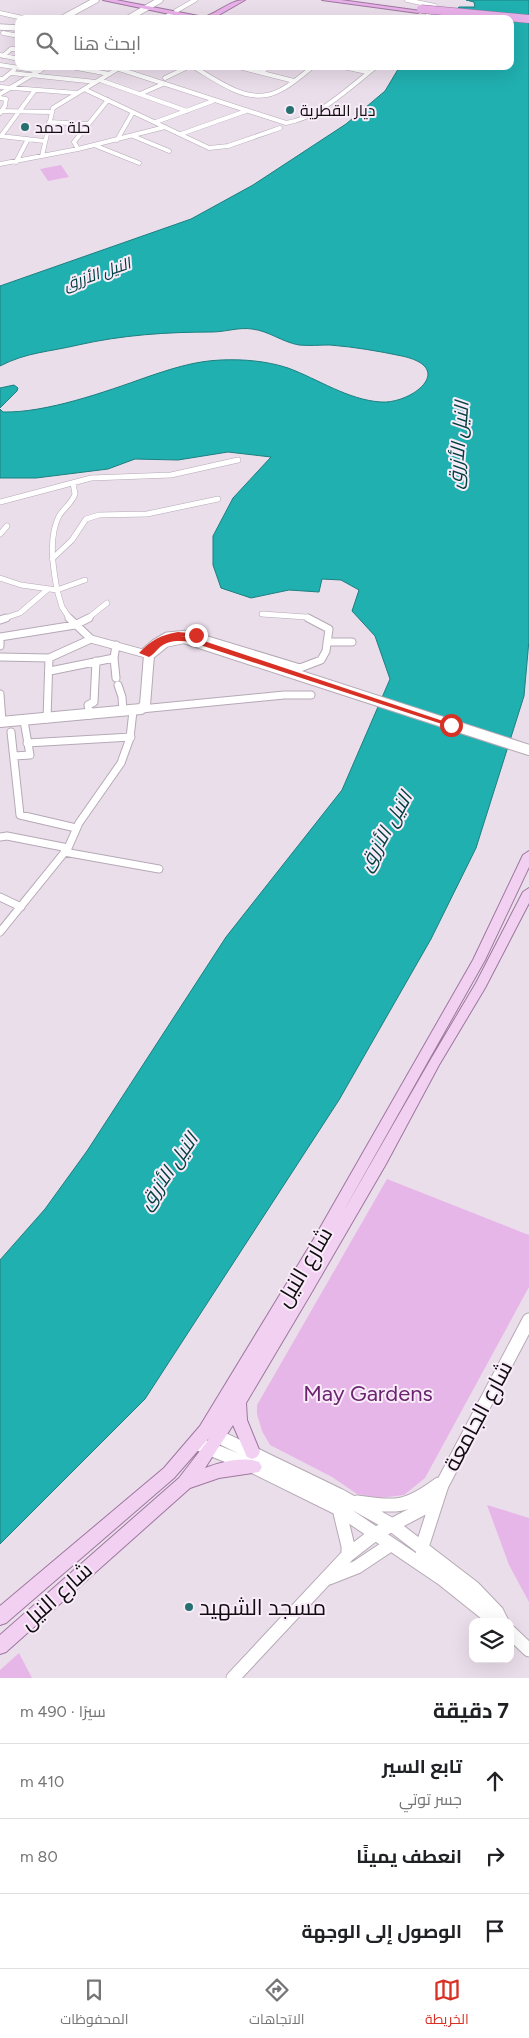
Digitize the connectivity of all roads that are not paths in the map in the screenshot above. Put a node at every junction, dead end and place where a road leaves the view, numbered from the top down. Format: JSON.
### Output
{"nodes":[{"id":1,"x":96,"y":0,"type":"edge"},
{"id":2,"x":101,"y":0,"type":"edge"},
{"id":3,"x":106,"y":0,"type":"edge"},
{"id":4,"x":120,"y":0,"type":"edge"},
{"id":5,"x":160,"y":0,"type":"edge"},
{"id":6,"x":195,"y":0,"type":"edge"},
{"id":7,"x":232,"y":0,"type":"edge"},
{"id":8,"x":242,"y":0,"type":"edge"},
{"id":9,"x":325,"y":0,"type":"edge"},
{"id":10,"x":340,"y":0,"type":"edge"},
{"id":11,"x":408,"y":0,"type":"edge"},
{"id":12,"x":148,"y":7,"type":"junction"},
{"id":13,"x":84,"y":8,"type":"junction"},
{"id":14,"x":420,"y":10,"type":"junction"},
{"id":15,"x":174,"y":12,"type":"junction"},
{"id":16,"x":0,"y":13,"type":"edge"},
{"id":17,"x":69,"y":15,"type":"edge"},
{"id":18,"x":73,"y":15,"type":"edge"},
{"id":19,"x":135,"y":15,"type":"edge"},
{"id":20,"x":169,"y":15,"type":"edge"},
{"id":21,"x":184,"y":15,"type":"edge"},
{"id":22,"x":217,"y":15,"type":"edge"},
{"id":23,"x":427,"y":15,"type":"edge"},
{"id":24,"x":461,"y":15,"type":"edge"},
{"id":25,"x":470,"y":15,"type":"edge"},
{"id":26,"x":15,"y":16,"type":"edge"},
{"id":27,"x":514,"y":19,"type":"edge"},
{"id":28,"x":514,"y":20,"type":"edge"},
{"id":29,"x":529,"y":21,"type":"edge"},
{"id":30,"x":0,"y":27,"type":"edge"},
{"id":31,"x":10,"y":27,"type":"junction"},
{"id":32,"x":15,"y":27,"type":"edge"},
{"id":33,"x":2,"y":34,"type":"edge"},
{"id":34,"x":15,"y":36,"type":"edge"},
{"id":35,"x":15,"y":49,"type":"edge"},
{"id":36,"x":2,"y":56,"type":"edge"},
{"id":37,"x":15,"y":58,"type":"edge"},
{"id":38,"x":0,"y":65,"type":"edge"},
{"id":39,"x":15,"y":67,"type":"edge"},
{"id":40,"x":15,"y":70,"type":"edge"},
{"id":41,"x":40,"y":70,"type":"edge"},
{"id":42,"x":88,"y":70,"type":"edge"},
{"id":43,"x":116,"y":70,"type":"edge"},
{"id":44,"x":121,"y":70,"type":"edge"},
{"id":45,"x":182,"y":70,"type":"edge"},
{"id":46,"x":199,"y":70,"type":"edge"},
{"id":47,"x":252,"y":70,"type":"edge"},
{"id":48,"x":263,"y":70,"type":"edge"},
{"id":49,"x":309,"y":70,"type":"edge"},
{"id":50,"x":357,"y":70,"type":"edge"},
{"id":51,"x":370,"y":70,"type":"edge"},
{"id":52,"x":260,"y":72,"type":"junction"},
{"id":53,"x":367,"y":72,"type":"junction"},
{"id":54,"x":11,"y":73,"type":"junction"},
{"id":55,"x":109,"y":74,"type":"junction"},
{"id":56,"x":33,"y":75,"type":"junction"},
{"id":57,"x":164,"y":78,"type":"dead end"},
{"id":58,"x":0,"y":79,"type":"edge"},
{"id":59,"x":294,"y":80,"type":"junction"},
{"id":60,"x":98,"y":81,"type":"junction"},
{"id":61,"x":163,"y":84,"type":"junction"},
{"id":62,"x":0,"y":87,"type":"edge"},
{"id":63,"x":10,"y":88,"type":"junction"},
{"id":64,"x":84,"y":89,"type":"junction"},
{"id":65,"x":35,"y":90,"type":"junction"},
{"id":66,"x":77,"y":93,"type":"junction"},
{"id":67,"x":0,"y":94,"type":"edge"},
{"id":68,"x":140,"y":94,"type":"junction"},
{"id":69,"x":0,"y":98,"type":"edge"},
{"id":70,"x":108,"y":100,"type":"junction"},
{"id":71,"x":214,"y":101,"type":"junction"},
{"id":72,"x":187,"y":111,"type":"junction"},
{"id":73,"x":0,"y":112,"type":"edge"},
{"id":74,"x":19,"y":112,"type":"junction"},
{"id":75,"x":50,"y":112,"type":"junction"},
{"id":76,"x":133,"y":112,"type":"junction"},
{"id":77,"x":246,"y":112,"type":"junction"},
{"id":78,"x":49,"y":122,"type":"junction"},
{"id":79,"x":156,"y":122,"type":"junction"},
{"id":80,"x":87,"y":124,"type":"junction"},
{"id":81,"x":165,"y":127,"type":"junction"},
{"id":82,"x":280,"y":128,"type":"dead end"},
{"id":83,"x":181,"y":134,"type":"junction"},
{"id":84,"x":0,"y":136,"type":"edge"},
{"id":85,"x":133,"y":136,"type":"junction"},
{"id":86,"x":28,"y":139,"type":"junction"},
{"id":87,"x":117,"y":140,"type":"junction"},
{"id":88,"x":44,"y":141,"type":"junction"},
{"id":89,"x":94,"y":145,"type":"junction"},
{"id":90,"x":78,"y":149,"type":"junction"},
{"id":91,"x":169,"y":151,"type":"dead end"},
{"id":92,"x":42,"y":156,"type":"junction"},
{"id":93,"x":16,"y":162,"type":"junction"},
{"id":94,"x":0,"y":164,"type":"edge"},
{"id":95,"x":139,"y":164,"type":"dead end"},
{"id":96,"x":238,"y":460,"type":"dead end"},
{"id":97,"x":72,"y":483,"type":"junction"},
{"id":98,"x":218,"y":499,"type":"dead end"},
{"id":99,"x":0,"y":502,"type":"edge"},
{"id":100,"x":7,"y":526,"type":"dead end"},
{"id":101,"x":0,"y":534,"type":"edge"},
{"id":102,"x":52,"y":559,"type":"junction"},
{"id":103,"x":0,"y":578,"type":"edge"},
{"id":104,"x":85,"y":580,"type":"dead end"},
{"id":105,"x":48,"y":589,"type":"junction"},
{"id":106,"x":57,"y":590,"type":"junction"},
{"id":107,"x":107,"y":604,"type":"dead end"},
{"id":108,"x":262,"y":614,"type":"dead end"},
{"id":109,"x":0,"y":620,"type":"edge"},
{"id":110,"x":75,"y":625,"type":"junction"},
{"id":111,"x":0,"y":637,"type":"edge"},
{"id":112,"x":91,"y":639,"type":"junction"},
{"id":113,"x":327,"y":642,"type":"junction"},
{"id":114,"x":352,"y":642,"type":"dead end"},
{"id":115,"x":199,"y":644,"type":"junction"},
{"id":116,"x":116,"y":645,"type":"junction"},
{"id":117,"x":0,"y":646,"type":"edge"},
{"id":118,"x":148,"y":656,"type":"junction"},
{"id":119,"x":0,"y":657,"type":"edge"},
{"id":120,"x":49,"y":658,"type":"junction"},
{"id":121,"x":114,"y":658,"type":"junction"},
{"id":122,"x":96,"y":661,"type":"junction"},
{"id":123,"x":50,"y":671,"type":"junction"},
{"id":124,"x":116,"y":678,"type":"dead end"},
{"id":125,"x":118,"y":685,"type":"dead end"},
{"id":126,"x":0,"y":694,"type":"edge"},
{"id":127,"x":311,"y":695,"type":"dead end"},
{"id":128,"x":135,"y":709,"type":"junction"},
{"id":129,"x":90,"y":715,"type":"junction"},
{"id":130,"x":47,"y":719,"type":"junction"},
{"id":131,"x":24,"y":721,"type":"junction"},
{"id":132,"x":1,"y":722,"type":"edge"},
{"id":133,"x":11,"y":732,"type":"dead end"},
{"id":134,"x":131,"y":737,"type":"junction"},
{"id":135,"x":27,"y":743,"type":"junction"},
{"id":136,"x":529,"y":750,"type":"edge"},
{"id":137,"x":529,"y":754,"type":"edge"},
{"id":138,"x":14,"y":756,"type":"junction"},
{"id":139,"x":76,"y":828,"type":"junction"},
{"id":140,"x":0,"y":837,"type":"edge"},
{"id":141,"x":66,"y":850,"type":"junction"},
{"id":142,"x":527,"y":865,"type":"edge"},
{"id":143,"x":159,"y":869,"type":"dead end"},
{"id":144,"x":529,"y":892,"type":"edge"},
{"id":145,"x":0,"y":897,"type":"edge"},
{"id":146,"x":21,"y":907,"type":"junction"},
{"id":147,"x":0,"y":932,"type":"edge"},
{"id":148,"x":474,"y":983,"type":"junction"},
{"id":149,"x":529,"y":1320,"type":"edge"},
{"id":150,"x":263,"y":1349,"type":"junction"},
{"id":151,"x":239,"y":1402,"type":"junction"},
{"id":152,"x":208,"y":1440,"type":"junction"},
{"id":153,"x":253,"y":1459,"type":"junction"},
{"id":154,"x":444,"y":1482,"type":"junction"},
{"id":155,"x":184,"y":1483,"type":"junction"},
{"id":156,"x":353,"y":1502,"type":"junction"},
{"id":157,"x":339,"y":1510,"type":"junction"},
{"id":158,"x":392,"y":1525,"type":"junction"},
{"id":159,"x":375,"y":1534,"type":"junction"},
{"id":160,"x":390,"y":1545,"type":"junction"},
{"id":161,"x":422,"y":1547,"type":"junction"},
{"id":162,"x":80,"y":1548,"type":"junction"},
{"id":163,"x":348,"y":1555,"type":"junction"},
{"id":164,"x":94,"y":1562,"type":"junction"},
{"id":165,"x":424,"y":1566,"type":"junction"},
{"id":166,"x":326,"y":1579,"type":"junction"},
{"id":167,"x":0,"y":1617,"type":"edge"},
{"id":168,"x":491,"y":1618,"type":"edge"},
{"id":169,"x":500,"y":1618,"type":"edge"},
{"id":170,"x":514,"y":1636,"type":"edge"},
{"id":171,"x":0,"y":1646,"type":"edge"},
{"id":172,"x":529,"y":1650,"type":"edge"},
{"id":173,"x":233,"y":1678,"type":"edge"}],
"edges":[{"from":1,"to":13,"type":"main road"},
{"from":2,"to":13,"type":"main road"},
{"from":3,"to":12,"type":"highway"},
{"from":4,"to":12,"type":"highway"},
{"from":5,"to":12,"type":"main road"},
{"from":6,"to":15,"type":"street"},
{"from":7,"to":15,"type":"highway"},
{"from":8,"to":22,"type":"highway"},
{"from":9,"to":14,"type":"highway"},
{"from":10,"to":14,"type":"highway"},
{"from":11,"to":23,"type":"street"},
{"from":12,"to":15,"type":"highway"},
{"from":12,"to":19,"type":"main road"},
{"from":13,"to":17,"type":"main road"},
{"from":13,"to":18,"type":"main road"},
{"from":14,"to":24,"type":"highway","bridge":true},
{"from":14,"to":25,"type":"highway","bridge":true},
{"from":15,"to":20,"type":"street"},
{"from":15,"to":21,"type":"highway"},
{"from":16,"to":26,"type":"street"},
{"from":27,"to":29,"type":"highway","bridge":true},
{"from":28,"to":29,"type":"highway","bridge":true},
{"from":30,"to":31,"type":"main road"},
{"from":31,"to":32,"type":"main road"},
{"from":31,"to":33,"type":"street"},
{"from":33,"to":34,"type":"street"},
{"from":35,"to":36,"type":"street"},
{"from":36,"to":37,"type":"street"},
{"from":38,"to":39,"type":"street"},
{"from":40,"to":54,"type":"street"},
{"from":41,"to":56,"type":"street"},
{"from":42,"to":55,"type":"street"},
{"from":43,"to":55,"type":"street"},
{"from":44,"to":61,"type":"street"},
{"from":45,"to":57,"type":"street"},
{"from":46,"to":59,"type":"street"},
{"from":47,"to":52,"type":"street"},
{"from":48,"to":52,"type":"street"},
{"from":49,"to":59,"type":"street"},
{"from":50,"to":53,"type":"street"},
{"from":51,"to":53,"type":"street"},
{"from":52,"to":59,"type":"street"},
{"from":53,"to":77,"type":"street"},
{"from":54,"to":56,"type":"street"},
{"from":54,"to":58,"type":"street"},
{"from":55,"to":60,"type":"street"},
{"from":56,"to":60,"type":"street"},
{"from":56,"to":63,"type":"street"},
{"from":60,"to":64,"type":"street"},
{"from":60,"to":68,"type":"street"},
{"from":61,"to":68,"type":"street"},
{"from":61,"to":71,"type":"street"},
{"from":62,"to":63,"type":"street"},
{"from":63,"to":65,"type":"street"},
{"from":63,"to":67,"type":"street"},
{"from":64,"to":66,"type":"street"},
{"from":64,"to":70,"type":"street"},
{"from":65,"to":66,"type":"street"},
{"from":65,"to":74,"type":"street"},
{"from":66,"to":75,"type":"street"},
{"from":68,"to":72,"type":"street"},
{"from":69,"to":73,"type":"street"},
{"from":70,"to":76,"type":"street"},
{"from":70,"to":80,"type":"street"},
{"from":71,"to":72,"type":"street"},
{"from":71,"to":77,"type":"street"},
{"from":72,"to":79,"type":"street"},
{"from":73,"to":74,"type":"street"},
{"from":74,"to":75,"type":"street"},
{"from":74,"to":84,"type":"street"},
{"from":75,"to":78,"type":"street"},
{"from":76,"to":79,"type":"street"},
{"from":76,"to":87,"type":"street"},
{"from":77,"to":83,"type":"street"},
{"from":78,"to":80,"type":"street"},
{"from":78,"to":88,"type":"street"},
{"from":79,"to":81,"type":"street"},
{"from":80,"to":90,"type":"street"},
{"from":81,"to":83,"type":"street"},
{"from":81,"to":85,"type":"street"},
{"from":82,"to":83,"type":"street"},
{"from":84,"to":86,"type":"street"},
{"from":85,"to":87,"type":"street"},
{"from":85,"to":91,"type":"street"},
{"from":86,"to":88,"type":"street"},
{"from":86,"to":93,"type":"street"},
{"from":87,"to":89,"type":"street"},
{"from":88,"to":92,"type":"street"},
{"from":89,"to":90,"type":"street"},
{"from":89,"to":95,"type":"street"},
{"from":90,"to":92,"type":"street"},
{"from":92,"to":93,"type":"street"},
{"from":93,"to":94,"type":"street"},
{"from":96,"to":97,"type":"street"},
{"from":97,"to":99,"type":"street"},
{"from":97,"to":102,"type":"street"},
{"from":98,"to":102,"type":"street"},
{"from":100,"to":101,"type":"street"},
{"from":102,"to":106,"type":"street"},
{"from":103,"to":105,"type":"street"},
{"from":104,"to":106,"type":"street"},
{"from":105,"to":106,"type":"street"},
{"from":105,"to":109,"type":"street"},
{"from":106,"to":110,"type":"street"},
{"from":107,"to":110,"type":"street"},
{"from":108,"to":113,"type":"street"},
{"from":110,"to":111,"type":"street"},
{"from":110,"to":112,"type":"street"},
{"from":111,"to":117,"type":"street"},
{"from":112,"to":116,"type":"street"},
{"from":112,"to":120,"type":"street"},
{"from":113,"to":114,"type":"street"},
{"from":113,"to":118,"type":"street"},
{"from":115,"to":118,"type":"main road"},
{"from":115,"to":136,"type":"main road"},
{"from":115,"to":137,"type":"main road"},
{"from":116,"to":118,"type":"street"},
{"from":116,"to":121,"type":"street"},
{"from":118,"to":128,"type":"main road"},
{"from":119,"to":120,"type":"street"},
{"from":120,"to":123,"type":"street"},
{"from":121,"to":122,"type":"street"},
{"from":121,"to":124,"type":"street"},
{"from":122,"to":123,"type":"street"},
{"from":122,"to":129,"type":"street"},
{"from":123,"to":130,"type":"street"},
{"from":125,"to":128,"type":"street"},
{"from":126,"to":132,"type":"street"},
{"from":127,"to":128,"type":"street"},
{"from":128,"to":129,"type":"main road"},
{"from":128,"to":134,"type":"street"},
{"from":129,"to":130,"type":"main road"},
{"from":130,"to":131,"type":"main road"},
{"from":131,"to":132,"type":"main road"},
{"from":131,"to":135,"type":"street"},
{"from":133,"to":138,"type":"street"},
{"from":134,"to":135,"type":"street"},
{"from":134,"to":139,"type":"street"},
{"from":135,"to":138,"type":"street"},
{"from":138,"to":139,"type":"street"},
{"from":139,"to":141,"type":"street"},
{"from":140,"to":141,"type":"street"},
{"from":141,"to":143,"type":"street"},
{"from":141,"to":146,"type":"street"},
{"from":142,"to":148,"type":"main road","name":"شارع النيل"},
{"from":144,"to":148,"type":"main road","name":"شارع النيل"},
{"from":145,"to":146,"type":"street"},
{"from":146,"to":147,"type":"street"},
{"from":148,"to":150,"type":"main road","name":"شارع النيل"},
{"from":149,"to":154,"type":"main road","name":"شارع الجامعة"},
{"from":150,"to":151,"type":"main road","name":"شارع النيل"},
{"from":150,"to":152,"type":"main road","name":"شارع النيل"},
{"from":151,"to":152,"type":"main road","name":"شارع النيل"},
{"from":151,"to":153,"type":"main road"},
{"from":152,"to":153,"type":"main road"},
{"from":152,"to":155,"type":"main road","name":"شارع النيل"},
{"from":152,"to":162,"type":"main road","name":"شارع النيل"},
{"from":153,"to":155,"type":"main road"},
{"from":153,"to":156,"type":"main road"},
{"from":153,"to":157,"type":"main road"},
{"from":154,"to":156,"type":"main road"},
{"from":154,"to":158,"type":"main road","name":"شارع الجامعة"},
{"from":154,"to":161,"type":"main road","name":"شارع الجامعة"},
{"from":155,"to":164,"type":"main road","name":"شارع النيل"},
{"from":156,"to":158,"type":"main road"},
{"from":157,"to":159,"type":"main road"},
{"from":157,"to":163,"type":"main road"},
{"from":158,"to":159,"type":"main road","name":"شارع الجامعة"},
{"from":158,"to":161,"type":"main road"},
{"from":159,"to":160,"type":"main road"},
{"from":159,"to":163,"type":"main road","name":"شارع الجامعة"},
{"from":160,"to":165,"type":"main road"},
{"from":160,"to":166,"type":"main road","name":"شارع الجامعة"},
{"from":161,"to":165,"type":"main road","name":"شارع الجامعة"},
{"from":161,"to":169,"type":"main road"},
{"from":162,"to":164,"type":"main road"},
{"from":162,"to":167,"type":"main road","name":"شارع النيل"},
{"from":163,"to":166,"type":"main road","name":"شارع الجامعة"},
{"from":164,"to":171,"type":"main road","name":"شارع النيل"},
{"from":165,"to":168,"type":"main road"},
{"from":166,"to":173,"type":"main road","name":"شارع الجامعة"},
{"from":170,"to":172,"type":"main road"}]}
